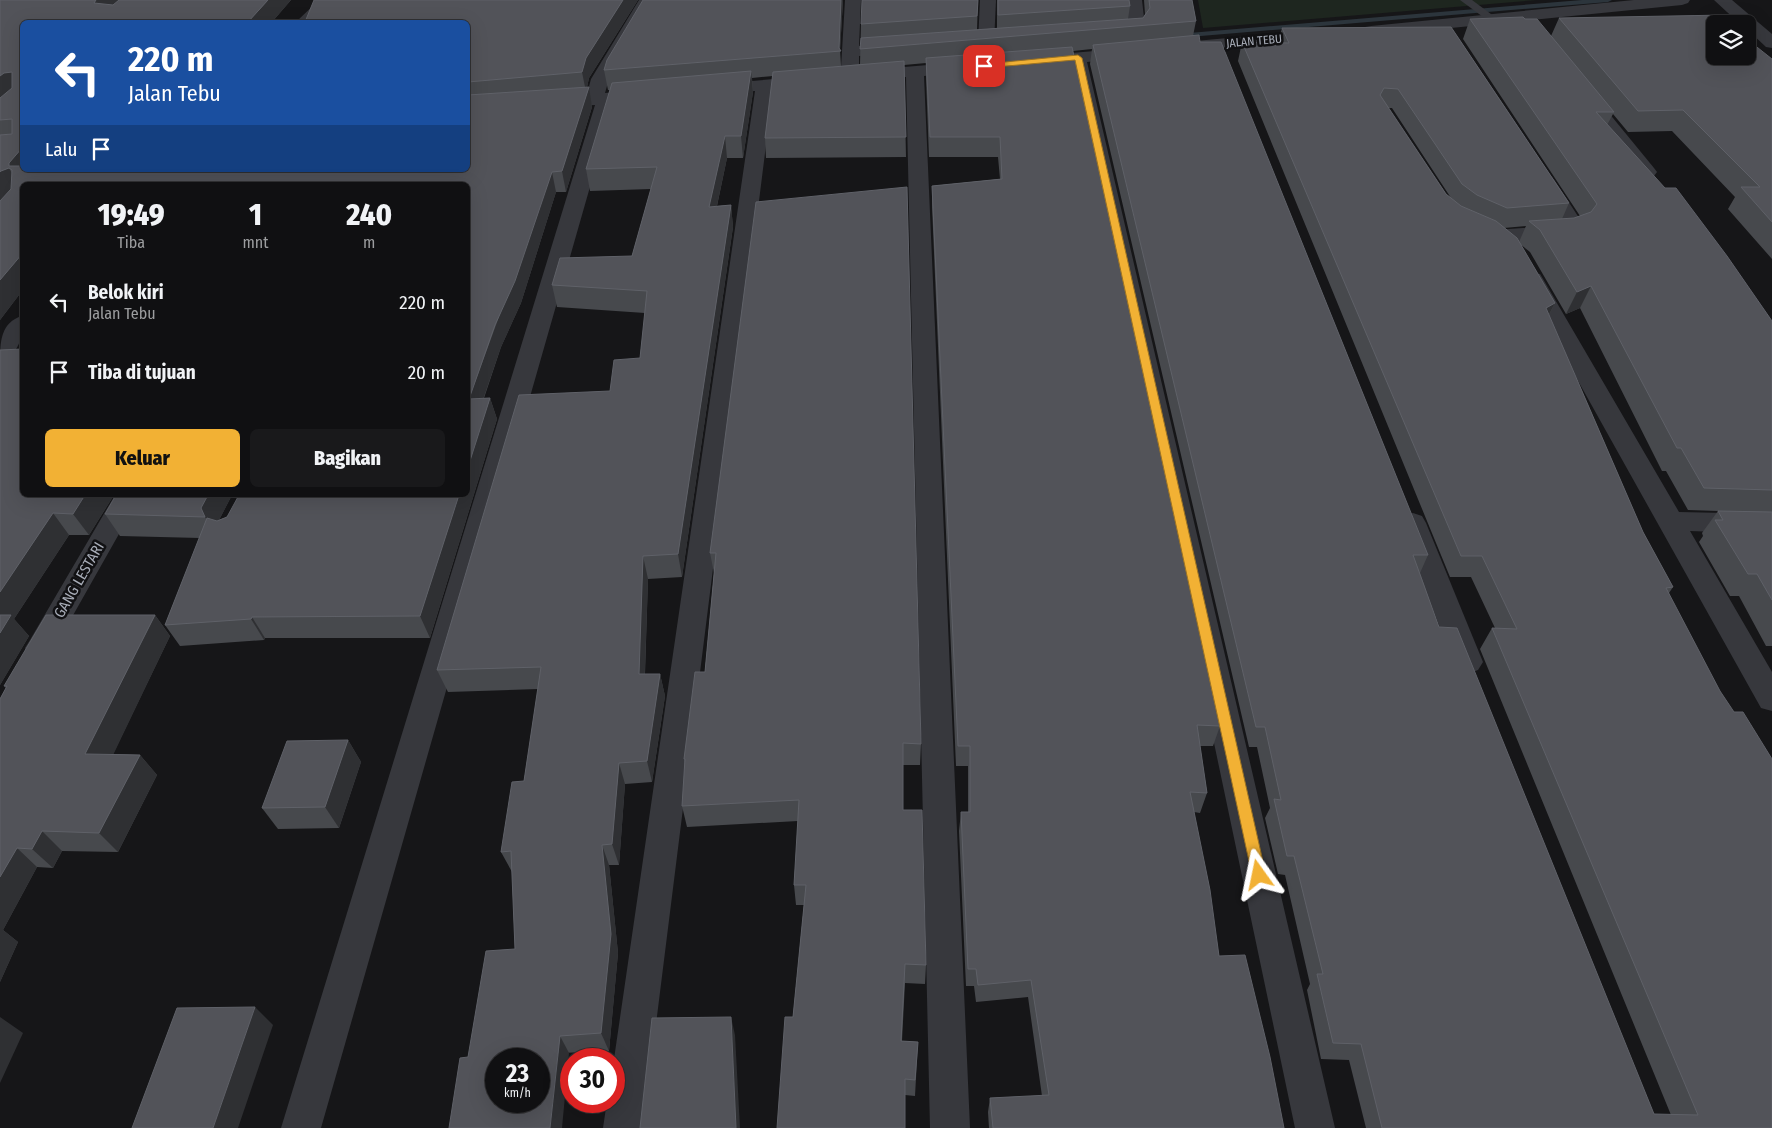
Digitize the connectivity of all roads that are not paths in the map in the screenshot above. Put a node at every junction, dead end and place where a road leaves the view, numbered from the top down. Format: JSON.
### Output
{"nodes":[{"id":1,"x":328,"y":0,"type":"edge"},
{"id":2,"x":647,"y":0,"type":"edge"},
{"id":3,"x":853,"y":0,"type":"edge"},
{"id":4,"x":988,"y":0,"type":"edge"},
{"id":5,"x":1134,"y":0,"type":"edge"},
{"id":6,"x":1682,"y":0,"type":"edge"},
{"id":7,"x":1722,"y":0,"type":"edge"},
{"id":8,"x":1467,"y":2,"type":"edge"},
{"id":9,"x":1522,"y":17,"type":"junction"},
{"id":10,"x":1493,"y":19,"type":"junction"},
{"id":11,"x":306,"y":20,"type":"edge"},
{"id":12,"x":1356,"y":32,"type":"edge"},
{"id":13,"x":1535,"y":33,"type":"edge"},
{"id":14,"x":1327,"y":34,"type":"edge"},
{"id":15,"x":1096,"y":35,"type":"edge"},
{"id":16,"x":1768,"y":37,"type":"edge"},
{"id":17,"x":1004,"y":42,"type":"edge"},
{"id":18,"x":986,"y":43,"type":"junction"},
{"id":19,"x":968,"y":44,"type":"edge"},
{"id":20,"x":1221,"y":44,"type":"junction"},
{"id":21,"x":1164,"y":49,"type":"edge"},
{"id":22,"x":1145,"y":51,"type":"edge"},
{"id":23,"x":1078,"y":58,"type":"junction"},
{"id":24,"x":913,"y":59,"type":"junction"},
{"id":25,"x":1022,"y":62,"type":"edge"},
{"id":26,"x":984,"y":66,"type":"edge"},
{"id":27,"x":846,"y":68,"type":"junction"},
{"id":28,"x":1232,"y":72,"type":"edge"},
{"id":29,"x":1572,"y":79,"type":"edge"},
{"id":30,"x":765,"y":85,"type":"junction"},
{"id":31,"x":696,"y":91,"type":"edge"},
{"id":32,"x":599,"y":93,"type":"junction"},
{"id":33,"x":656,"y":94,"type":"edge"},
{"id":34,"x":535,"y":104,"type":"edge"},
{"id":35,"x":1537,"y":168,"type":"edge"},
{"id":36,"x":1660,"y":187,"type":"edge"},
{"id":37,"x":20,"y":326,"type":"edge"},
{"id":38,"x":0,"y":353,"type":"edge"},
{"id":39,"x":127,"y":497,"type":"edge"},
{"id":40,"x":1403,"y":498,"type":"edge"},
{"id":41,"x":1670,"y":521,"type":"junction"},
{"id":42,"x":1772,"y":524,"type":"edge"},
{"id":43,"x":25,"y":674,"type":"edge"},
{"id":44,"x":1477,"y":683,"type":"edge"},
{"id":45,"x":1772,"y":700,"type":"edge"},
{"id":46,"x":301,"y":1128,"type":"edge"},
{"id":47,"x":623,"y":1128,"type":"edge"},
{"id":48,"x":950,"y":1128,"type":"edge"},
{"id":49,"x":1315,"y":1128,"type":"edge"}],
"edges":[{"from":1,"to":11,"type":"street"},
{"from":2,"to":32,"type":"street"},
{"from":3,"to":27,"type":"street"},
{"from":4,"to":18,"type":"street"},
{"from":5,"to":15,"type":"street"},
{"from":6,"to":9,"type":"street"},
{"from":7,"to":16,"type":"street"},
{"from":8,"to":10,"type":"lane"},
{"from":9,"to":10,"type":"street"},
{"from":9,"to":13,"type":"street"},
{"from":10,"to":12,"type":"street"},
{"from":14,"to":20,"type":"street","name":"JALAN TEBU"},
{"from":17,"to":18,"type":"street"},
{"from":18,"to":19,"type":"street"},
{"from":20,"to":21,"type":"street","name":"JALAN TEBU"},
{"from":20,"to":28,"type":"street"},
{"from":22,"to":23,"type":"street"},
{"from":23,"to":25,"type":"street"},
{"from":23,"to":49,"type":"street"},
{"from":24,"to":26,"type":"street"},
{"from":24,"to":27,"type":"street"},
{"from":24,"to":27,"type":"street"},
{"from":24,"to":48,"type":"street"},
{"from":27,"to":30,"type":"street"},
{"from":29,"to":36,"type":"street"},
{"from":30,"to":31,"type":"street"},
{"from":30,"to":47,"type":"street"},
{"from":32,"to":33,"type":"street"},
{"from":32,"to":34,"type":"street"},
{"from":32,"to":46,"type":"street"},
{"from":35,"to":41,"type":"street"},
{"from":37,"to":38,"type":"street"},
{"from":39,"to":43,"type":"street","name":"GANG LESTARI"},
{"from":40,"to":44,"type":"street"},
{"from":41,"to":42,"type":"street"},
{"from":41,"to":45,"type":"street"}]}
